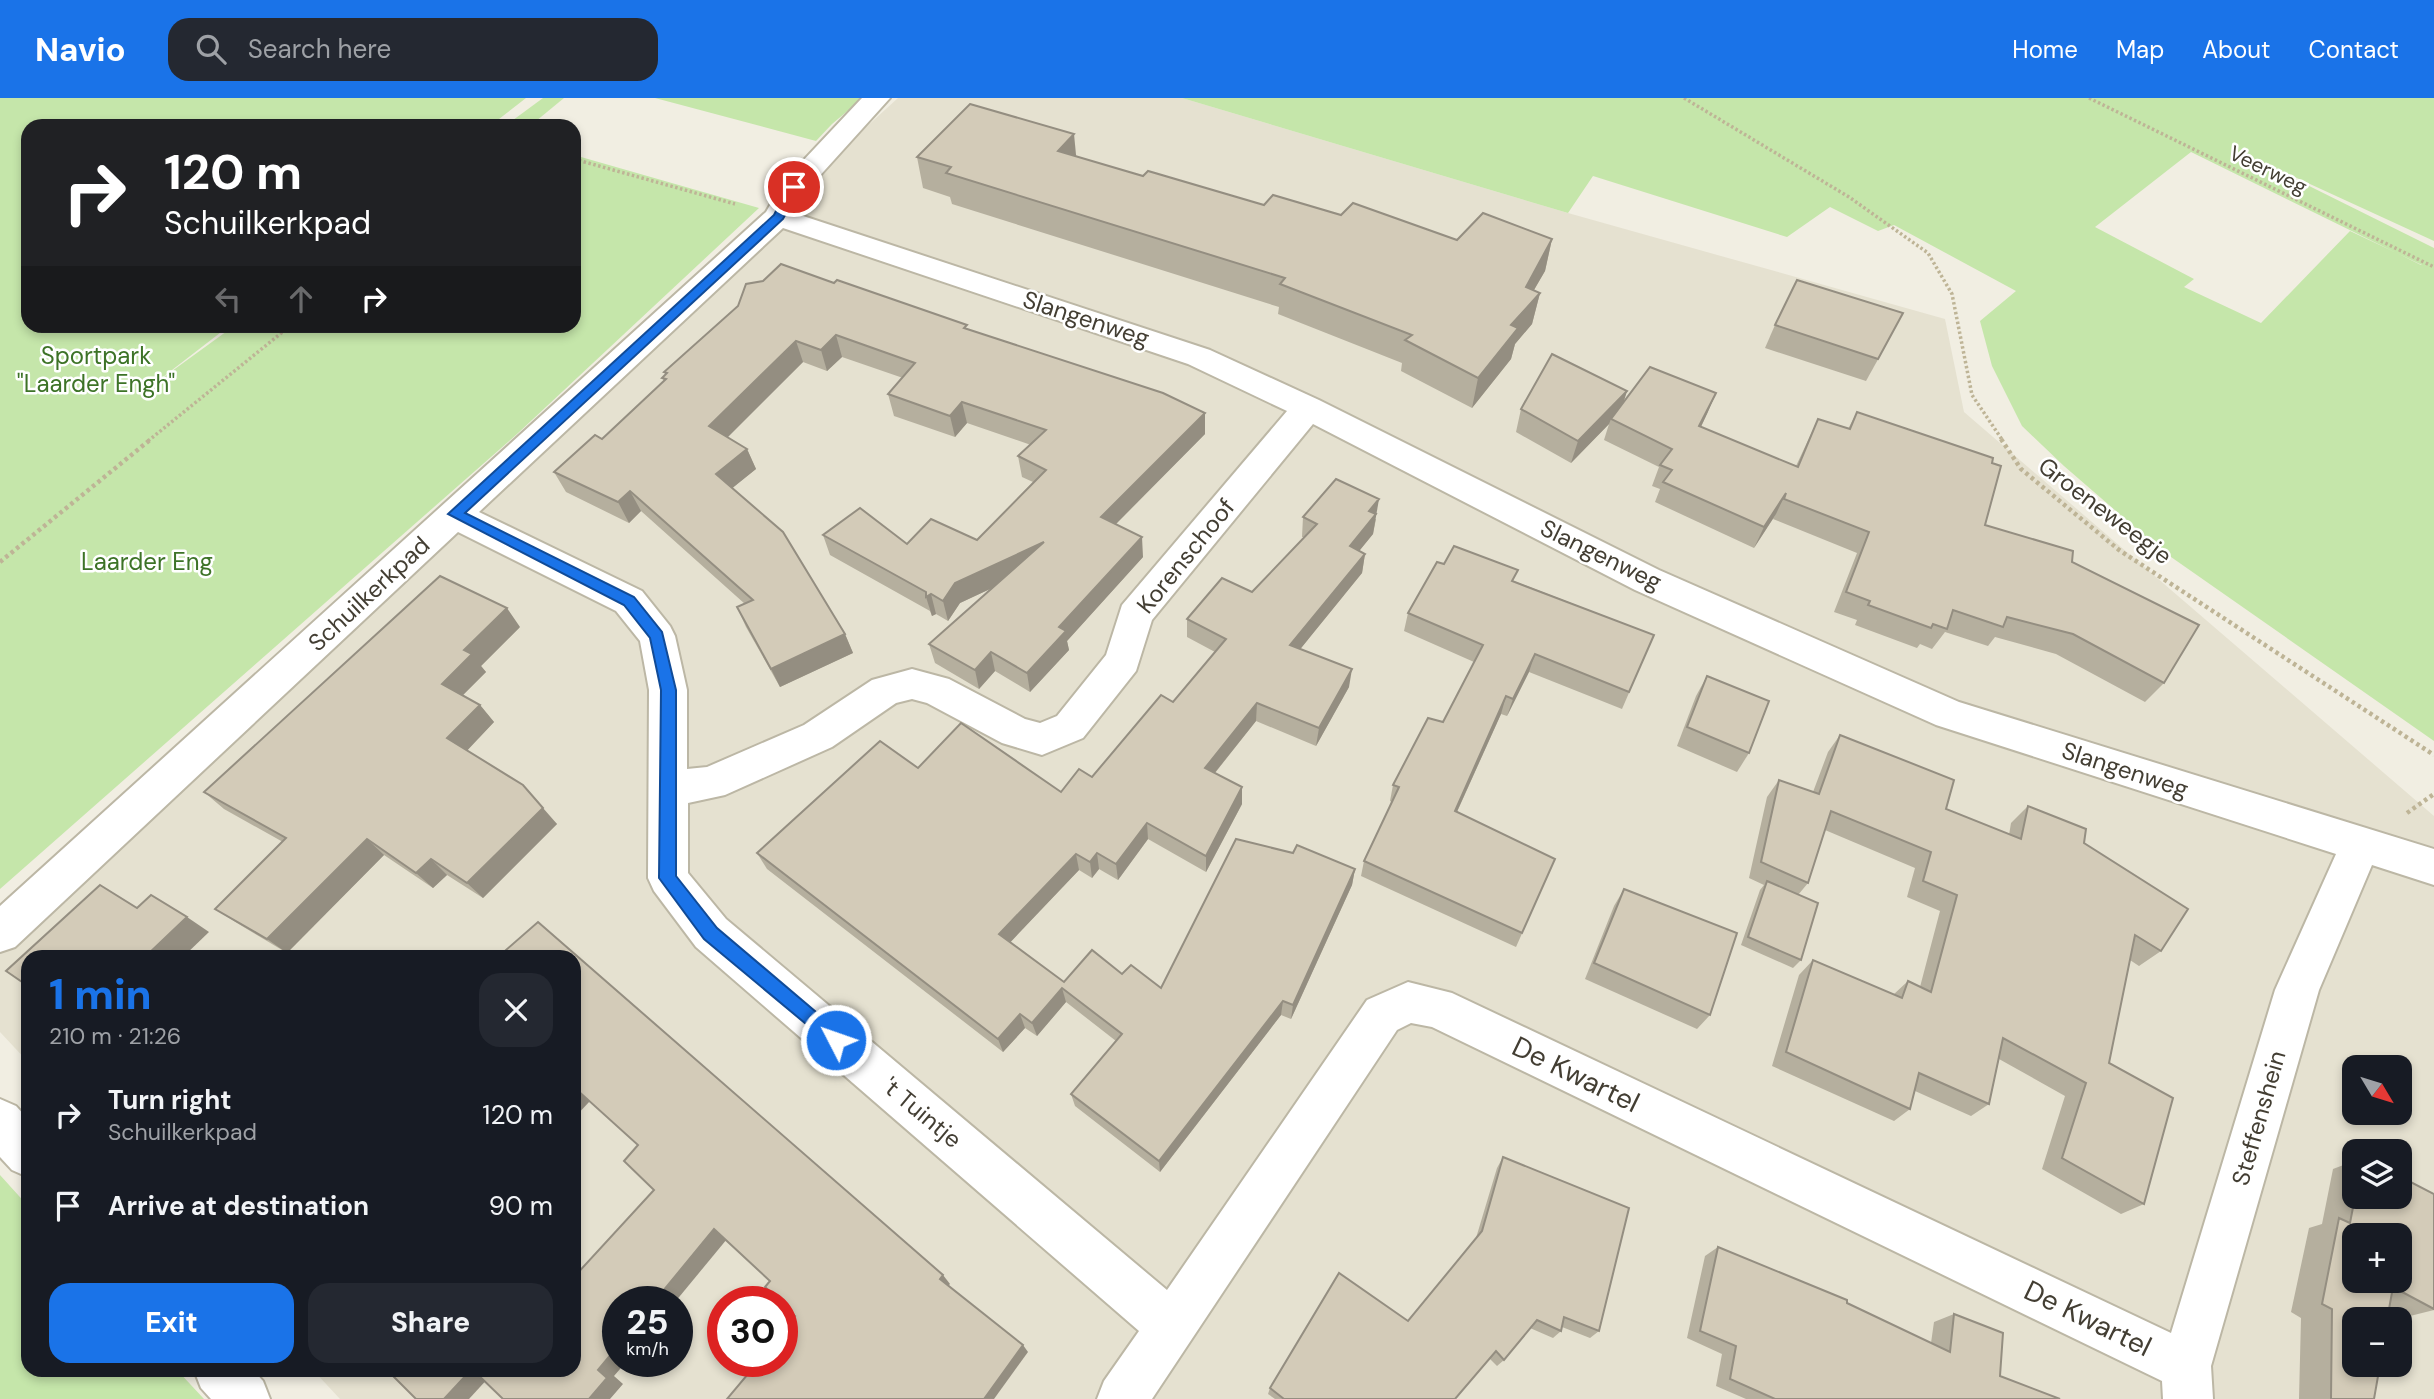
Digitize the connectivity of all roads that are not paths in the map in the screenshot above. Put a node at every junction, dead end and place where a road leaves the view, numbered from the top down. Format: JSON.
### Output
{"nodes":[{"id":1,"x":877,"y":98,"type":"edge"},
{"id":2,"x":778,"y":217,"type":"junction"},
{"id":3,"x":1308,"y":408,"type":"junction"},
{"id":4,"x":455,"y":514,"type":"junction"},
{"id":5,"x":666,"y":789,"type":"junction"},
{"id":6,"x":2360,"y":845,"type":"junction"},
{"id":7,"x":2434,"y":867,"type":"edge"},
{"id":8,"x":0,"y":933,"type":"edge"},
{"id":9,"x":0,"y":1122,"type":"edge"},
{"id":10,"x":21,"y":1146,"type":"edge"},
{"id":11,"x":1170,"y":1325,"type":"junction"},
{"id":12,"x":225,"y":1377,"type":"edge"},
{"id":13,"x":2187,"y":1382,"type":"edge"},
{"id":14,"x":245,"y":1399,"type":"edge"},
{"id":15,"x":1122,"y":1399,"type":"edge"}],
"edges":[{"from":1,"to":2,"type":"street","name":"Schuilkerkpad"},
{"from":2,"to":3,"type":"street","name":"Slangenweg"},
{"from":2,"to":4,"type":"street","name":"Schuilkerkpad"},
{"from":3,"to":5,"type":"street","name":"Korenschoof"},
{"from":3,"to":6,"type":"street","name":"Slangenweg"},
{"from":4,"to":5,"type":"street","name":"'t Tuintje"},
{"from":4,"to":8,"type":"street","name":"Schuilkerkpad"},
{"from":5,"to":11,"type":"street","name":"'t Tuintje"},
{"from":6,"to":7,"type":"street","name":"Slangenweg"},
{"from":6,"to":13,"type":"street","name":"Steffenshein"},
{"from":9,"to":10,"type":"street"},
{"from":11,"to":13,"type":"street","name":"De Kwartel"},
{"from":11,"to":15,"type":"street","name":"De Kwartel"},
{"from":12,"to":14,"type":"street"}]}
